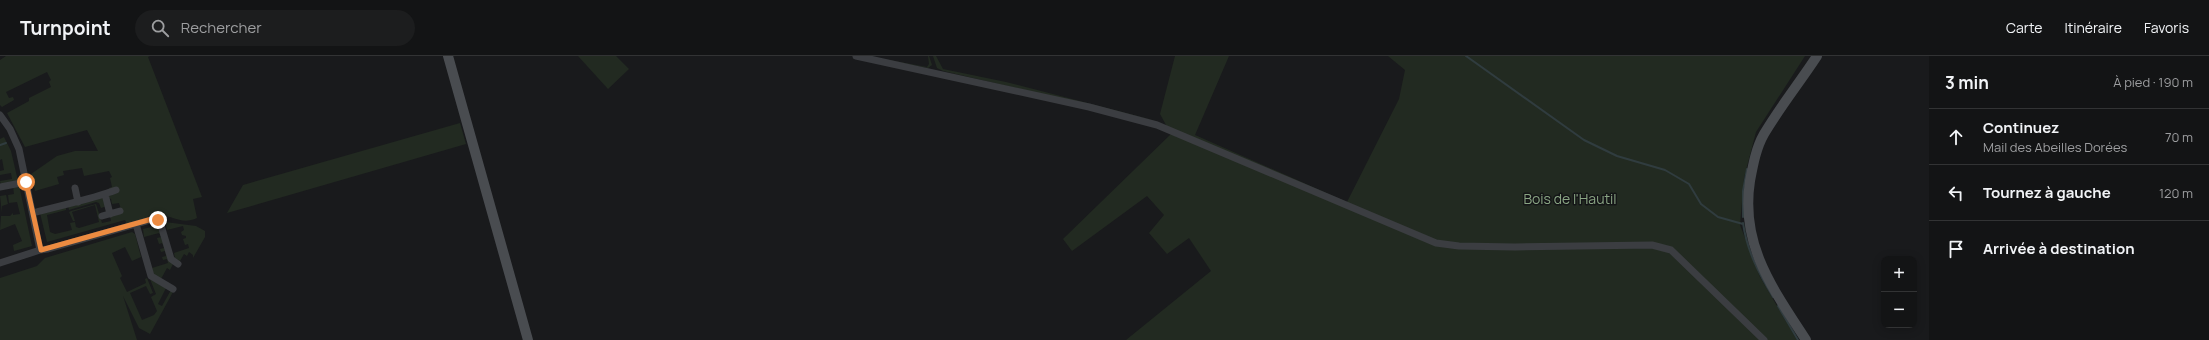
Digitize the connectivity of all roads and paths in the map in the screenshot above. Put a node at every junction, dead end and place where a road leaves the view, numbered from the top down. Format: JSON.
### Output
{"nodes":[{"id":1,"x":448,"y":56,"type":"edge"},
{"id":2,"x":856,"y":56,"type":"edge"},
{"id":3,"x":1818,"y":56,"type":"edge"},
{"id":4,"x":0,"y":115,"type":"edge"},
{"id":5,"x":26,"y":182,"type":"junction"},
{"id":6,"x":0,"y":187,"type":"edge"},
{"id":7,"x":74,"y":188,"type":"dead end"},
{"id":8,"x":116,"y":190,"type":"dead end"},
{"id":9,"x":105,"y":194,"type":"junction"},
{"id":10,"x":78,"y":202,"type":"junction"},
{"id":11,"x":120,"y":211,"type":"dead end"},
{"id":12,"x":34,"y":214,"type":"junction"},
{"id":13,"x":110,"y":214,"type":"junction"},
{"id":14,"x":102,"y":216,"type":"dead end"},
{"id":15,"x":136,"y":224,"type":"junction"},
{"id":16,"x":40,"y":250,"type":"junction"},
{"id":17,"x":0,"y":263,"type":"edge"},
{"id":18,"x":178,"y":264,"type":"dead end"},
{"id":19,"x":173,"y":289,"type":"dead end"},
{"id":20,"x":528,"y":340,"type":"edge"},
{"id":21,"x":1764,"y":340,"type":"edge"},
{"id":22,"x":1806,"y":340,"type":"edge"}],
"edges":[{"from":1,"to":20,"type":"street"},
{"from":2,"to":21,"type":"street"},
{"from":3,"to":22,"type":"street"},
{"from":4,"to":5,"type":"street"},
{"from":5,"to":6,"type":"street"},
{"from":5,"to":12,"type":"street"},
{"from":7,"to":10,"type":"street"},
{"from":8,"to":9,"type":"street"},
{"from":9,"to":10,"type":"street"},
{"from":9,"to":13,"type":"street"},
{"from":10,"to":12,"type":"street"},
{"from":11,"to":13,"type":"street"},
{"from":12,"to":16,"type":"street"},
{"from":13,"to":14,"type":"street"},
{"from":15,"to":16,"type":"street"},
{"from":15,"to":18,"type":"street"},
{"from":15,"to":19,"type":"street"},
{"from":16,"to":17,"type":"street"}]}
